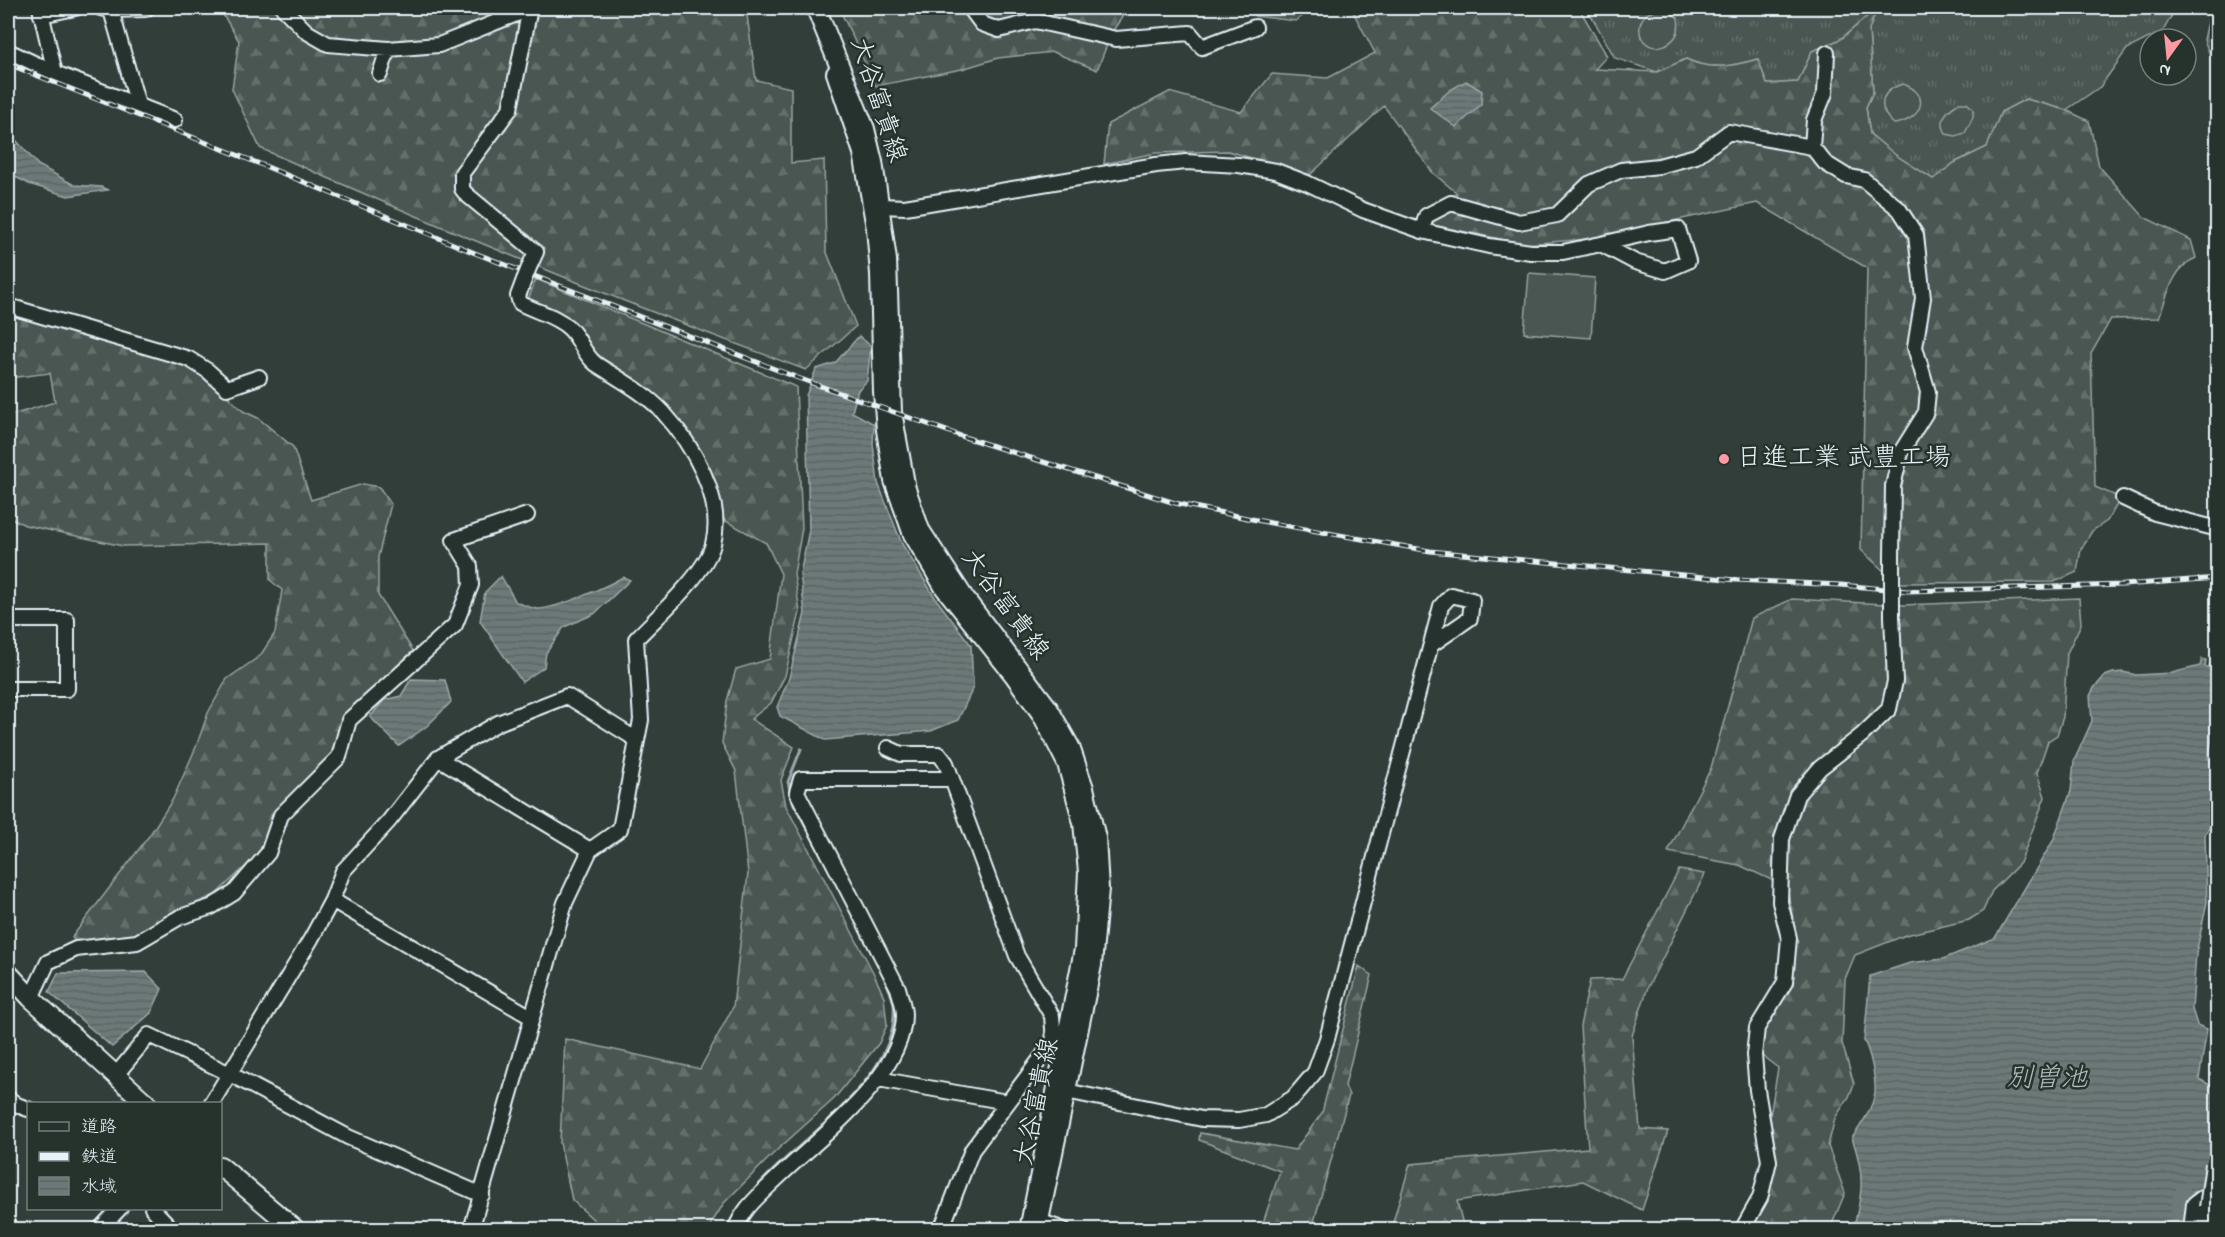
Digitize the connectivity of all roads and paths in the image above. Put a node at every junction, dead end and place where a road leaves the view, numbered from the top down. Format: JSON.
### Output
{"nodes":[{"id":1,"x":75,"y":8,"type":"edge"},
{"id":2,"x":283,"y":8,"type":"edge"},
{"id":3,"x":530,"y":8,"type":"edge"},
{"id":4,"x":807,"y":8,"type":"edge"},
{"id":5,"x":816,"y":8,"type":"edge"},
{"id":6,"x":970,"y":8,"type":"edge"},
{"id":7,"x":106,"y":9,"type":"edge"},
{"id":8,"x":146,"y":9,"type":"dead end"},
{"id":9,"x":40,"y":11,"type":"edge"},
{"id":10,"x":1256,"y":27,"type":"dead end"},
{"id":11,"x":388,"y":49,"type":"junction"},
{"id":12,"x":8,"y":51,"type":"edge"},
{"id":13,"x":1827,"y":53,"type":"dead end"},
{"id":14,"x":55,"y":73,"type":"junction"},
{"id":15,"x":380,"y":74,"type":"dead end"},
{"id":16,"x":138,"y":105,"type":"junction"},
{"id":17,"x":175,"y":120,"type":"dead end"},
{"id":18,"x":1812,"y":147,"type":"junction"},
{"id":19,"x":881,"y":206,"type":"junction"},
{"id":20,"x":1422,"y":231,"type":"junction"},
{"id":21,"x":1601,"y":244,"type":"junction"},
{"id":22,"x":8,"y":306,"type":"edge"},
{"id":23,"x":259,"y":376,"type":"dead end"},
{"id":24,"x":2123,"y":498,"type":"dead end"},
{"id":25,"x":527,"y":515,"type":"dead end"},
{"id":26,"x":2217,"y":529,"type":"edge"},
{"id":27,"x":8,"y":620,"type":"edge"},
{"id":28,"x":1431,"y":645,"type":"dead end"},
{"id":29,"x":8,"y":689,"type":"edge"},
{"id":30,"x":637,"y":740,"type":"junction"},
{"id":31,"x":888,"y":748,"type":"dead end"},
{"id":32,"x":438,"y":758,"type":"junction"},
{"id":33,"x":951,"y":779,"type":"junction"},
{"id":34,"x":590,"y":850,"type":"junction"},
{"id":35,"x":332,"y":900,"type":"junction"},
{"id":36,"x":8,"y":974,"type":"edge"},
{"id":37,"x":31,"y":998,"type":"junction"},
{"id":38,"x":531,"y":1017,"type":"junction"},
{"id":39,"x":230,"y":1074,"type":"junction"},
{"id":40,"x":115,"y":1076,"type":"junction"},
{"id":41,"x":878,"y":1079,"type":"junction"},
{"id":42,"x":1066,"y":1091,"type":"junction"},
{"id":43,"x":8,"y":1098,"type":"edge"},
{"id":44,"x":145,"y":1102,"type":"edge"},
{"id":45,"x":211,"y":1102,"type":"edge"},
{"id":46,"x":1007,"y":1102,"type":"junction"},
{"id":47,"x":27,"y":1109,"type":"edge"},
{"id":48,"x":2217,"y":1165,"type":"edge"},
{"id":49,"x":222,"y":1168,"type":"edge"},
{"id":50,"x":482,"y":1195,"type":"junction"},
{"id":51,"x":119,"y":1210,"type":"edge"},
{"id":52,"x":153,"y":1210,"type":"edge"},
{"id":53,"x":2212,"y":1212,"type":"edge"},
{"id":54,"x":1034,"y":1227,"type":"edge"},
{"id":55,"x":99,"y":1230,"type":"edge"},
{"id":56,"x":173,"y":1230,"type":"edge"},
{"id":57,"x":296,"y":1230,"type":"edge"},
{"id":58,"x":471,"y":1230,"type":"edge"},
{"id":59,"x":735,"y":1230,"type":"edge"},
{"id":60,"x":941,"y":1230,"type":"edge"},
{"id":61,"x":1064,"y":1230,"type":"edge"},
{"id":62,"x":1742,"y":1230,"type":"edge"},
{"id":63,"x":2191,"y":1230,"type":"edge"}],
"edges":[{"from":1,"to":9,"type":"street"},
{"from":2,"to":11,"type":"street"},
{"from":3,"to":11,"type":"street"},
{"from":3,"to":30,"type":"street","bridge":true},
{"from":4,"to":54,"type":"street"},
{"from":5,"to":19,"type":"main road","name":"大谷富貴線"},
{"from":6,"to":10,"type":"street"},
{"from":7,"to":8,"type":"street"},
{"from":7,"to":16,"type":"street"},
{"from":9,"to":14,"type":"street"},
{"from":11,"to":15,"type":"street"},
{"from":12,"to":14,"type":"street"},
{"from":13,"to":18,"type":"street"},
{"from":14,"to":16,"type":"street"},
{"from":16,"to":17,"type":"street"},
{"from":18,"to":20,"type":"street"},
{"from":18,"to":62,"type":"street","bridge":true},
{"from":19,"to":20,"type":"street"},
{"from":19,"to":42,"type":"main road","name":"大谷富貴線"},
{"from":20,"to":21,"type":"street"},
{"from":21,"to":21,"type":"street"},
{"from":22,"to":23,"type":"street"},
{"from":24,"to":26,"type":"street"},
{"from":25,"to":37,"type":"street"},
{"from":27,"to":29,"type":"street"},
{"from":28,"to":42,"type":"street"},
{"from":30,"to":32,"type":"street"},
{"from":30,"to":34,"type":"street"},
{"from":31,"to":33,"type":"street"},
{"from":32,"to":34,"type":"street"},
{"from":32,"to":35,"type":"street"},
{"from":33,"to":41,"type":"street"},
{"from":33,"to":46,"type":"street"},
{"from":34,"to":38,"type":"street"},
{"from":35,"to":38,"type":"street"},
{"from":35,"to":39,"type":"street"},
{"from":36,"to":37,"type":"main road"},
{"from":37,"to":40,"type":"main road"},
{"from":38,"to":50,"type":"street"},
{"from":39,"to":40,"type":"street"},
{"from":39,"to":45,"type":"street"},
{"from":39,"to":50,"type":"street"},
{"from":40,"to":44,"type":"main road"},
{"from":41,"to":46,"type":"street"},
{"from":41,"to":59,"type":"street"},
{"from":42,"to":54,"type":"main road","name":"大谷富貴線"},
{"from":43,"to":47,"type":"street"},
{"from":46,"to":60,"type":"street"},
{"from":48,"to":53,"type":"highway","bridge":true},
{"from":49,"to":57,"type":"main road"},
{"from":50,"to":58,"type":"street"},
{"from":51,"to":55,"type":"street"},
{"from":52,"to":56,"type":"street"},
{"from":53,"to":63,"type":"street"},
{"from":54,"to":61,"type":"street"}]}
